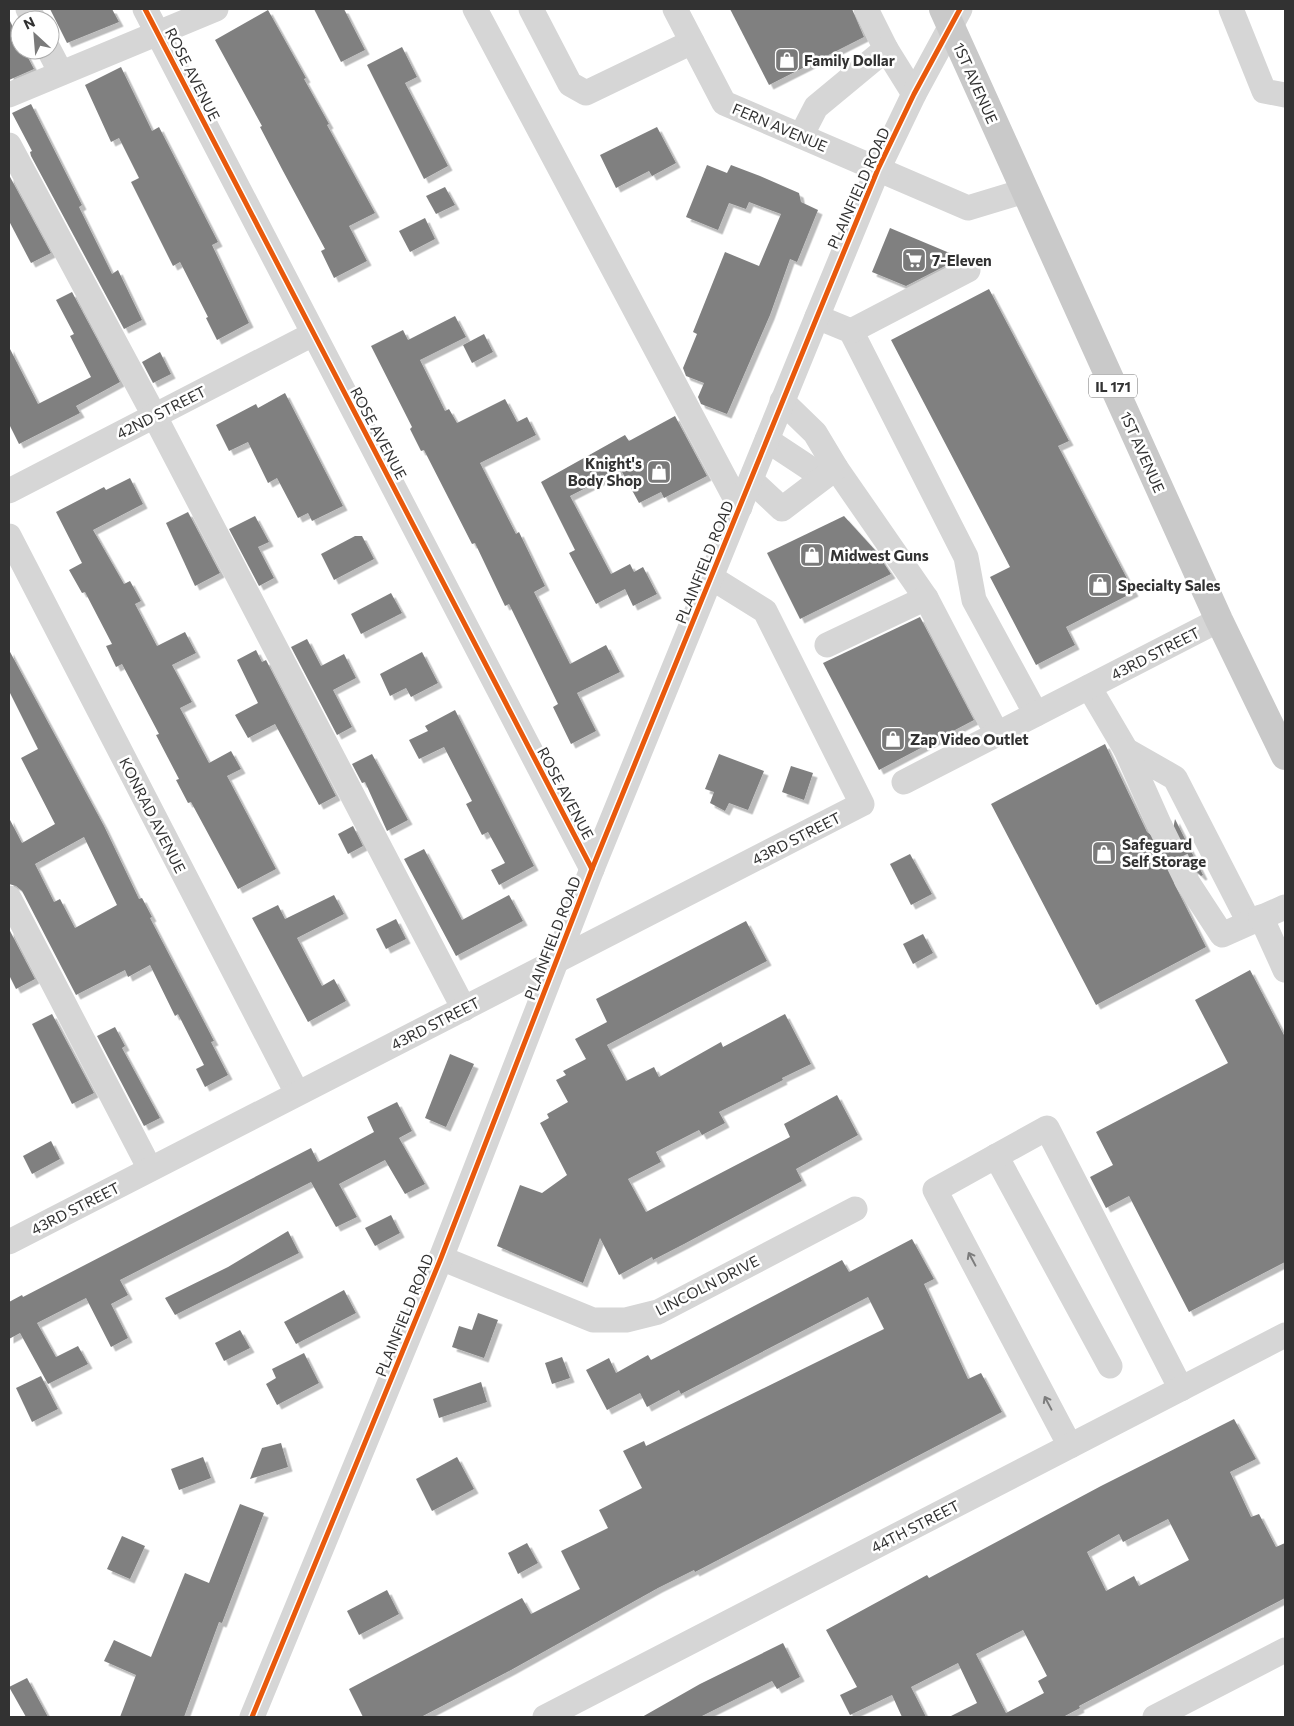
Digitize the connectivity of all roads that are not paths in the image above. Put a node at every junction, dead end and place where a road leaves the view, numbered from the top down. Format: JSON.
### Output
{"nodes":[{"id":1,"x":145,"y":9,"type":"edge"},
{"id":2,"x":216,"y":9,"type":"edge"},
{"id":3,"x":475,"y":9,"type":"edge"},
{"id":4,"x":531,"y":9,"type":"edge"},
{"id":5,"x":674,"y":9,"type":"edge"},
{"id":6,"x":866,"y":9,"type":"edge"},
{"id":7,"x":1230,"y":9,"type":"edge"},
{"id":8,"x":951,"y":14,"type":"edge"},
{"id":9,"x":157,"y":32,"type":"junction"},
{"id":10,"x":692,"y":42,"type":"junction"},
{"id":11,"x":886,"y":49,"type":"junction"},
{"id":12,"x":54,"y":60,"type":"edge"},
{"id":13,"x":61,"y":73,"type":"junction"},
{"id":14,"x":914,"y":94,"type":"junction"},
{"id":15,"x":9,"y":95,"type":"edge"},
{"id":16,"x":1285,"y":95,"type":"edge"},
{"id":17,"x":801,"y":136,"type":"junction"},
{"id":18,"x":9,"y":145,"type":"edge"},
{"id":19,"x":878,"y":169,"type":"junction"},
{"id":20,"x":1024,"y":191,"type":"junction"},
{"id":21,"x":968,"y":270,"type":"dead end"},
{"id":22,"x":817,"y":317,"type":"junction"},
{"id":23,"x":851,"y":331,"type":"junction"},
{"id":24,"x":313,"y":334,"type":"junction"},
{"id":25,"x":782,"y":401,"type":"junction"},
{"id":26,"x":154,"y":415,"type":"junction"},
{"id":27,"x":767,"y":440,"type":"junction"},
{"id":28,"x":830,"y":472,"type":"junction"},
{"id":29,"x":751,"y":480,"type":"junction"},
{"id":30,"x":9,"y":491,"type":"edge"},
{"id":31,"x":740,"y":507,"type":"junction"},
{"id":32,"x":9,"y":536,"type":"edge"},
{"id":33,"x":712,"y":578,"type":"junction"},
{"id":34,"x":926,"y":598,"type":"junction"},
{"id":35,"x":1219,"y":620,"type":"junction"},
{"id":36,"x":827,"y":645,"type":"dead end"},
{"id":37,"x":1089,"y":687,"type":"junction"},
{"id":38,"x":1036,"y":714,"type":"junction"},
{"id":39,"x":997,"y":734,"type":"junction"},
{"id":40,"x":1126,"y":750,"type":"junction"},
{"id":41,"x":1285,"y":756,"type":"edge"},
{"id":42,"x":904,"y":782,"type":"dead end"},
{"id":43,"x":1160,"y":826,"type":"tunnel mouth"},
{"id":44,"x":592,"y":869,"type":"junction"},
{"id":45,"x":1188,"y":883,"type":"tunnel mouth"},
{"id":46,"x":9,"y":898,"type":"edge"},
{"id":47,"x":1285,"y":907,"type":"edge"},
{"id":48,"x":1255,"y":920,"type":"junction"},
{"id":49,"x":557,"y":962,"type":"junction"},
{"id":50,"x":1285,"y":970,"type":"edge"},
{"id":51,"x":464,"y":1009,"type":"junction"},
{"id":52,"x":297,"y":1093,"type":"junction"},
{"id":53,"x":996,"y":1156,"type":"junction"},
{"id":54,"x":150,"y":1169,"type":"junction"},
{"id":55,"x":855,"y":1209,"type":"dead end"},
{"id":56,"x":9,"y":1242,"type":"edge"},
{"id":57,"x":441,"y":1258,"type":"junction"},
{"id":58,"x":1285,"y":1335,"type":"edge"},
{"id":59,"x":1110,"y":1366,"type":"dead end"},
{"id":60,"x":1180,"y":1389,"type":"junction"},
{"id":61,"x":1070,"y":1446,"type":"junction"},
{"id":62,"x":1285,"y":1650,"type":"edge"},
{"id":63,"x":252,"y":1717,"type":"edge"},
{"id":64,"x":545,"y":1717,"type":"edge"},
{"id":65,"x":1155,"y":1717,"type":"edge"}],
"edges":[{"from":1,"to":9,"type":"street","name":"ROSE AVENUE"},
{"from":2,"to":9,"type":"street"},
{"from":3,"to":31,"type":"street"},
{"from":4,"to":10,"type":"street"},
{"from":5,"to":10,"type":"street","name":"FERN AVENUE"},
{"from":6,"to":11,"type":"street"},
{"from":7,"to":16,"type":"street"},
{"from":8,"to":14,"type":"street","name":"PLAINFIELD ROAD"},
{"from":8,"to":20,"type":"main road","name":"1ST AVENUE","number":"IL 171"},
{"from":9,"to":13,"type":"street"},
{"from":9,"to":24,"type":"street","name":"ROSE AVENUE"},
{"from":10,"to":17,"type":"street","name":"FERN AVENUE"},
{"from":11,"to":14,"type":"street"},
{"from":11,"to":17,"type":"street"},
{"from":12,"to":13,"type":"street"},
{"from":13,"to":15,"type":"street"},
{"from":14,"to":19,"type":"street","name":"PLAINFIELD ROAD"},
{"from":17,"to":19,"type":"street","name":"FERN AVENUE"},
{"from":18,"to":26,"type":"street"},
{"from":19,"to":20,"type":"street","name":"FERN AVENUE"},
{"from":19,"to":22,"type":"street","name":"PLAINFIELD ROAD"},
{"from":20,"to":35,"type":"main road","name":"1ST AVENUE","number":"IL 171"},
{"from":21,"to":23,"type":"street"},
{"from":22,"to":23,"type":"street"},
{"from":22,"to":25,"type":"street","name":"PLAINFIELD ROAD"},
{"from":23,"to":38,"type":"street"},
{"from":24,"to":26,"type":"street","name":"42ND STREET"},
{"from":24,"to":44,"type":"street","name":"ROSE AVENUE"},
{"from":25,"to":27,"type":"street","name":"PLAINFIELD ROAD"},
{"from":25,"to":28,"type":"street"},
{"from":26,"to":30,"type":"street","name":"42ND STREET"},
{"from":26,"to":51,"type":"street"},
{"from":27,"to":28,"type":"street"},
{"from":27,"to":29,"type":"street","name":"PLAINFIELD ROAD"},
{"from":28,"to":29,"type":"street"},
{"from":28,"to":34,"type":"street"},
{"from":29,"to":31,"type":"street","name":"PLAINFIELD ROAD"},
{"from":31,"to":33,"type":"street","name":"PLAINFIELD ROAD"},
{"from":32,"to":52,"type":"street","name":"KONRAD AVENUE"},
{"from":33,"to":44,"type":"street","name":"PLAINFIELD ROAD"},
{"from":33,"to":49,"type":"street","name":"43RD STREET"},
{"from":34,"to":36,"type":"street"},
{"from":34,"to":39,"type":"street"},
{"from":35,"to":37,"type":"street","name":"43RD STREET"},
{"from":35,"to":41,"type":"main road","name":"1ST AVENUE","number":"IL 171"},
{"from":37,"to":38,"type":"street","name":"43RD STREET"},
{"from":37,"to":40,"type":"street"},
{"from":38,"to":39,"type":"street","name":"43RD STREET"},
{"from":39,"to":42,"type":"street","name":"43RD STREET"},
{"from":40,"to":43,"type":"street"},
{"from":40,"to":48,"type":"street"},
{"from":44,"to":49,"type":"street","name":"PLAINFIELD ROAD"},
{"from":45,"to":48,"type":"street"},
{"from":46,"to":54,"type":"street"},
{"from":47,"to":48,"type":"street"},
{"from":48,"to":50,"type":"street"},
{"from":49,"to":51,"type":"street","name":"43RD STREET"},
{"from":49,"to":57,"type":"street","name":"PLAINFIELD ROAD"},
{"from":51,"to":52,"type":"street","name":"43RD STREET"},
{"from":52,"to":54,"type":"street","name":"43RD STREET"},
{"from":53,"to":59,"type":"street"},
{"from":53,"to":60,"type":"street"},
{"from":61,"to":53,"type":"street","one_way":true},
{"from":54,"to":56,"type":"street","name":"43RD STREET"},
{"from":55,"to":57,"type":"street","name":"LINCOLN DRIVE"},
{"from":57,"to":63,"type":"street","name":"PLAINFIELD ROAD"},
{"from":58,"to":60,"type":"street","name":"44TH STREET"},
{"from":60,"to":61,"type":"street","name":"44TH STREET"},
{"from":61,"to":64,"type":"street","name":"44TH STREET"},
{"from":62,"to":65,"type":"street"}]}
